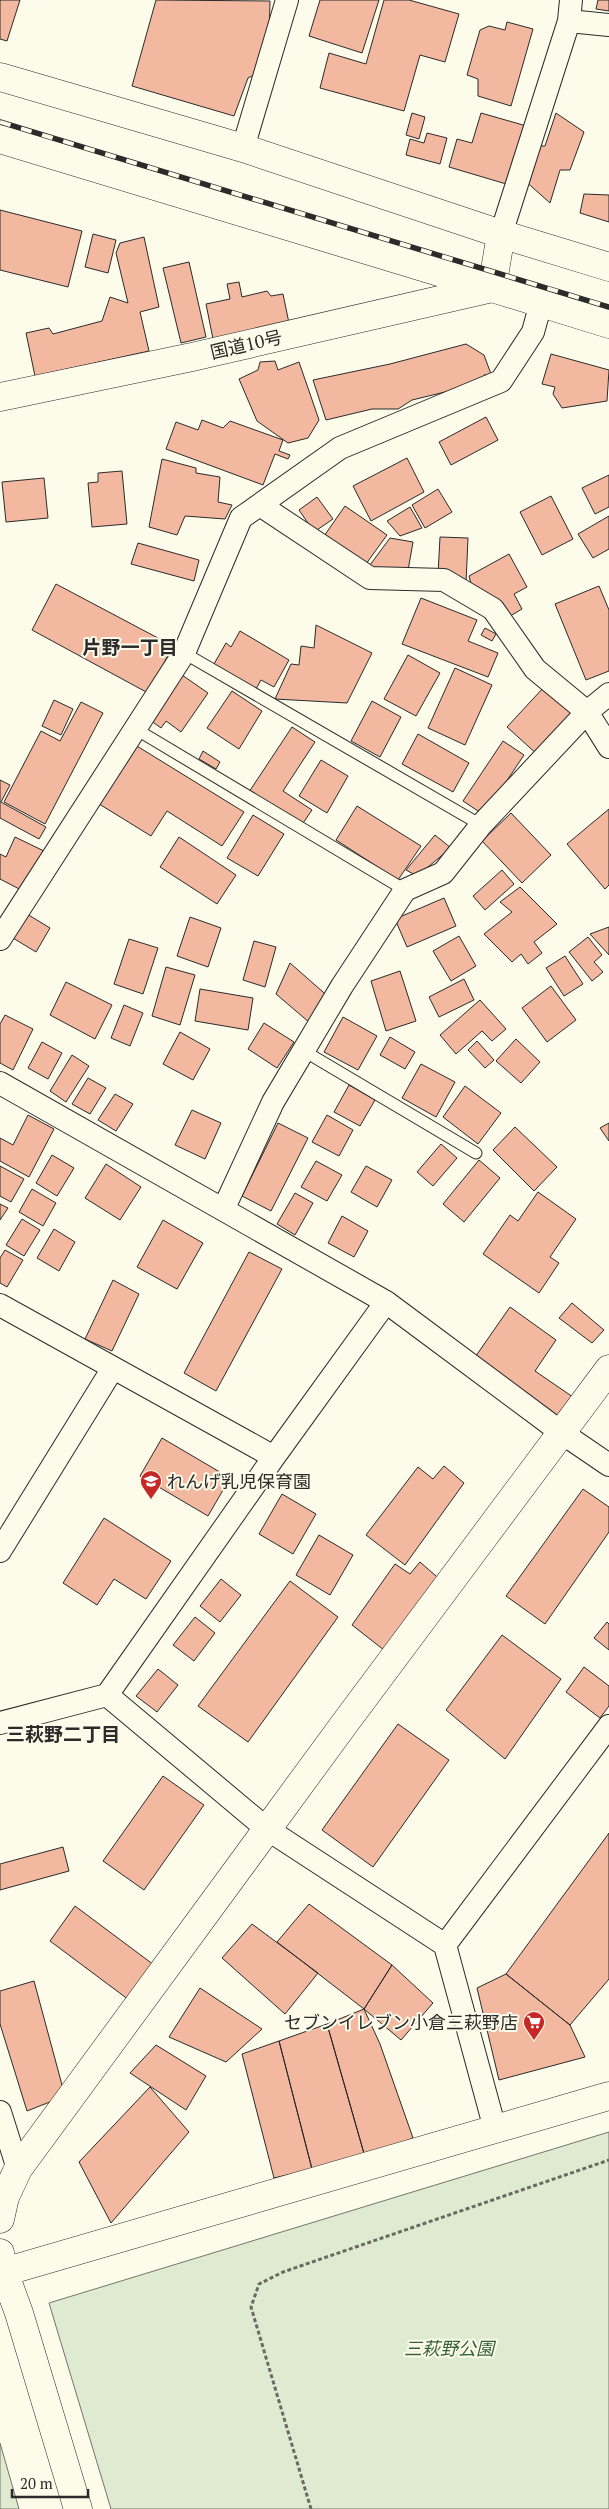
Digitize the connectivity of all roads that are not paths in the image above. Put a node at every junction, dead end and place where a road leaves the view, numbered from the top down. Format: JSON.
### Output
{"nodes":[{"id":1,"x":287,"y":0,"type":"edge"},
{"id":2,"x":570,"y":10,"type":"edge"},
{"id":3,"x":609,"y":25,"type":"edge"},
{"id":4,"x":0,"y":77,"type":"edge"},
{"id":5,"x":0,"y":139,"type":"edge"},
{"id":6,"x":243,"y":148,"type":"junction"},
{"id":7,"x":501,"y":234,"type":"junction"},
{"id":8,"x":609,"y":267,"type":"edge"},
{"id":9,"x":492,"y":288,"type":"junction"},
{"id":10,"x":541,"y":303,"type":"junction"},
{"id":11,"x":609,"y":324,"type":"edge"},
{"id":12,"x":0,"y":397,"type":"edge"},
{"id":13,"x":260,"y":505,"type":"junction"},
{"id":14,"x":184,"y":653,"type":"junction"},
{"id":15,"x":609,"y":694,"type":"edge"},
{"id":16,"x":587,"y":712,"type":"junction"},
{"id":17,"x":134,"y":728,"type":"junction"},
{"id":18,"x":609,"y":747,"type":"edge"},
{"id":19,"x":481,"y":825,"type":"junction"},
{"id":20,"x":404,"y":890,"type":"junction"},
{"id":21,"x":0,"y":939,"type":"edge"},
{"id":22,"x":304,"y":1051,"type":"junction"},
{"id":23,"x":0,"y":1082,"type":"edge"},
{"id":24,"x":476,"y":1153,"type":"dead end"},
{"id":25,"x":224,"y":1208,"type":"junction"},
{"id":26,"x":386,"y":1302,"type":"junction"},
{"id":27,"x":0,"y":1305,"type":"edge"},
{"id":28,"x":113,"y":1368,"type":"junction"},
{"id":29,"x":609,"y":1370,"type":"edge"},
{"id":30,"x":562,"y":1433,"type":"junction"},
{"id":31,"x":274,"y":1457,"type":"junction"},
{"id":32,"x":609,"y":1465,"type":"edge"},
{"id":33,"x":0,"y":1551,"type":"edge"},
{"id":34,"x":107,"y":1695,"type":"junction"},
{"id":35,"x":0,"y":1723,"type":"edge"},
{"id":36,"x":609,"y":1727,"type":"edge"},
{"id":37,"x":267,"y":1829,"type":"junction"},
{"id":38,"x":445,"y":1945,"type":"junction"},
{"id":39,"x":609,"y":2096,"type":"edge"},
{"id":40,"x":0,"y":2112,"type":"edge"},
{"id":41,"x":494,"y":2129,"type":"junction"},
{"id":42,"x":18,"y":2169,"type":"junction"},
{"id":43,"x":0,"y":2219,"type":"edge"},
{"id":44,"x":1,"y":2266,"type":"edge"},
{"id":45,"x":78,"y":2509,"type":"edge"}],
"edges":[{"from":1,"to":6,"type":"street"},
{"from":2,"to":3,"type":"street"},
{"from":2,"to":7,"type":"street"},
{"from":4,"to":6,"type":"main road"},
{"from":5,"to":9,"type":"main road"},
{"from":6,"to":7,"type":"main road"},
{"from":7,"to":8,"type":"main road"},
{"from":7,"to":9,"type":"main road"},
{"from":9,"to":10,"type":"main road","name":"国道10号"},
{"from":9,"to":12,"type":"main road","name":"国道10号"},
{"from":10,"to":11,"type":"main road","name":"国道10号"},
{"from":10,"to":13,"type":"street"},
{"from":13,"to":14,"type":"street"},
{"from":13,"to":16,"type":"street"},
{"from":14,"to":17,"type":"street"},
{"from":14,"to":19,"type":"lane"},
{"from":15,"to":16,"type":"street"},
{"from":16,"to":18,"type":"street"},
{"from":16,"to":19,"type":"street"},
{"from":17,"to":20,"type":"lane"},
{"from":17,"to":21,"type":"street"},
{"from":19,"to":20,"type":"street"},
{"from":20,"to":22,"type":"street"},
{"from":22,"to":24,"type":"lane"},
{"from":22,"to":25,"type":"street"},
{"from":23,"to":25,"type":"street"},
{"from":25,"to":26,"type":"street"},
{"from":26,"to":30,"type":"street"},
{"from":26,"to":31,"type":"street"},
{"from":27,"to":28,"type":"street"},
{"from":28,"to":31,"type":"street"},
{"from":28,"to":33,"type":"street"},
{"from":29,"to":30,"type":"main road"},
{"from":30,"to":32,"type":"street"},
{"from":30,"to":37,"type":"main road"},
{"from":31,"to":34,"type":"street"},
{"from":34,"to":35,"type":"street"},
{"from":34,"to":37,"type":"street"},
{"from":36,"to":38,"type":"street"},
{"from":37,"to":38,"type":"street"},
{"from":37,"to":42,"type":"main road"},
{"from":38,"to":41,"type":"street"},
{"from":39,"to":41,"type":"main road"},
{"from":40,"to":42,"type":"street"},
{"from":41,"to":44,"type":"main road"},
{"from":42,"to":43,"type":"main road"},
{"from":44,"to":45,"type":"main road"}]}
